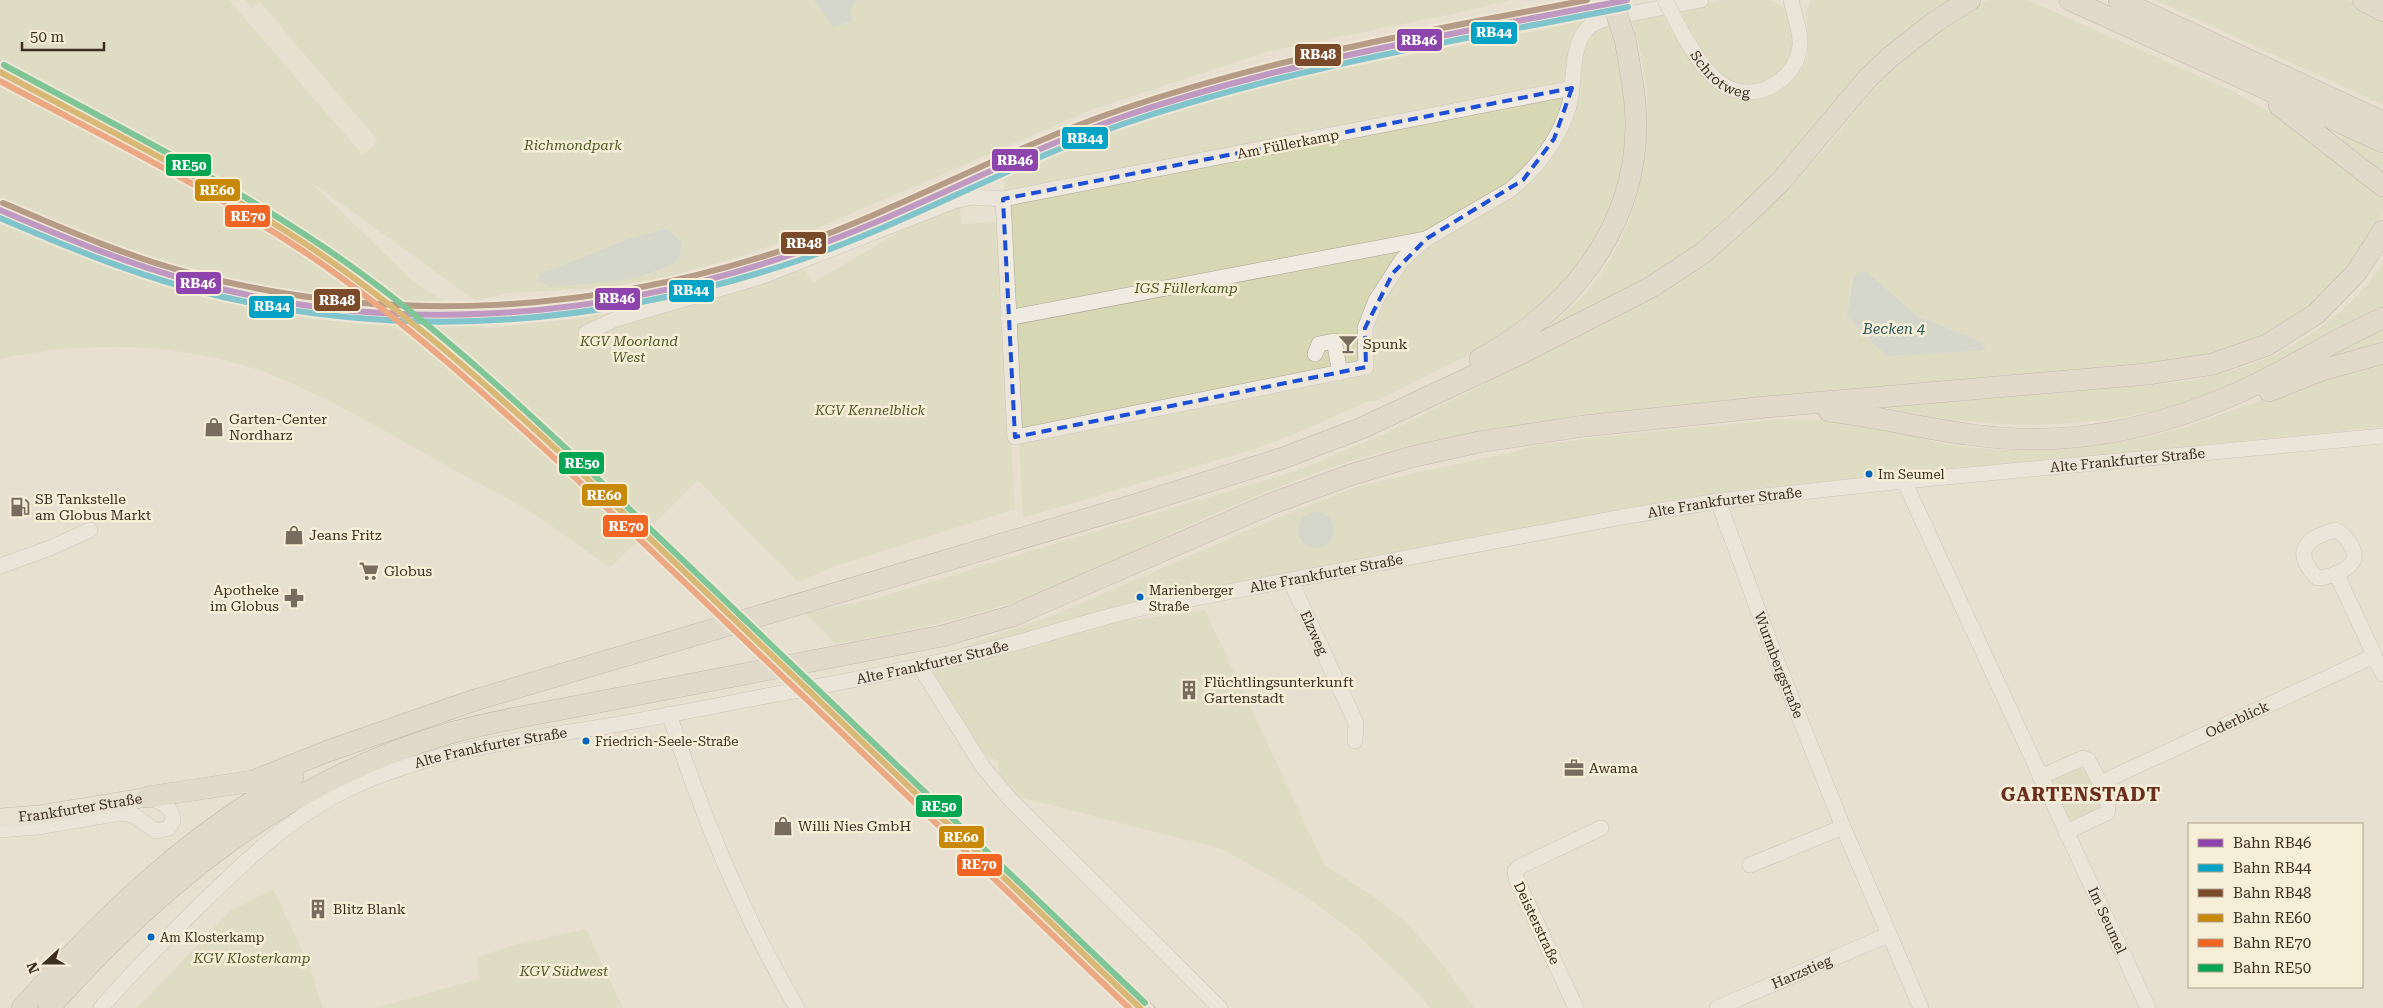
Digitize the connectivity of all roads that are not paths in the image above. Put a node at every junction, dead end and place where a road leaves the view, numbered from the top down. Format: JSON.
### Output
{"nodes":[{"id":1,"x":1612,"y":0,"type":"edge"},
{"id":2,"x":1664,"y":0,"type":"edge"},
{"id":3,"x":1701,"y":0,"type":"edge"},
{"id":4,"x":1791,"y":0,"type":"edge"},
{"id":5,"x":1970,"y":0,"type":"edge"},
{"id":6,"x":2070,"y":0,"type":"edge"},
{"id":7,"x":2119,"y":0,"type":"edge"},
{"id":8,"x":2362,"y":0,"type":"edge"},
{"id":9,"x":2383,"y":11,"type":"edge"},
{"id":10,"x":2237,"y":77,"type":"junction"},
{"id":11,"x":1572,"y":88,"type":"junction"},
{"id":12,"x":2330,"y":98,"type":"junction"},
{"id":13,"x":2383,"y":114,"type":"edge"},
{"id":14,"x":2383,"y":122,"type":"edge"},
{"id":15,"x":2383,"y":142,"type":"edge"},
{"id":16,"x":2383,"y":186,"type":"edge"},
{"id":17,"x":1003,"y":199,"type":"junction"},
{"id":18,"x":2383,"y":231,"type":"edge"},
{"id":19,"x":1426,"y":239,"type":"junction"},
{"id":20,"x":1008,"y":318,"type":"junction"},
{"id":21,"x":2383,"y":318,"type":"edge"},
{"id":22,"x":586,"y":333,"type":"dead end"},
{"id":23,"x":2383,"y":353,"type":"edge"},
{"id":24,"x":1315,"y":354,"type":"dead end"},
{"id":25,"x":1340,"y":373,"type":"junction"},
{"id":26,"x":1766,"y":407,"type":"junction"},
{"id":27,"x":2204,"y":407,"type":"junction"},
{"id":28,"x":2383,"y":436,"type":"edge"},
{"id":29,"x":1309,"y":448,"type":"junction"},
{"id":30,"x":1904,"y":481,"type":"junction"},
{"id":31,"x":1718,"y":501,"type":"junction"},
{"id":32,"x":90,"y":530,"type":"dead end"},
{"id":33,"x":0,"y":566,"type":"edge"},
{"id":34,"x":2336,"y":573,"type":"dead end"},
{"id":35,"x":1290,"y":580,"type":"junction"},
{"id":36,"x":2374,"y":656,"type":"junction"},
{"id":37,"x":920,"y":665,"type":"junction"},
{"id":38,"x":2383,"y":674,"type":"edge"},
{"id":39,"x":669,"y":714,"type":"junction"},
{"id":40,"x":414,"y":721,"type":"junction"},
{"id":41,"x":1355,"y":740,"type":"dead end"},
{"id":42,"x":2040,"y":777,"type":"junction"},
{"id":43,"x":2100,"y":783,"type":"junction"},
{"id":44,"x":148,"y":797,"type":"junction"},
{"id":45,"x":0,"y":818,"type":"edge"},
{"id":46,"x":1843,"y":827,"type":"junction"},
{"id":47,"x":1601,"y":828,"type":"dead end"},
{"id":48,"x":0,"y":830,"type":"edge"},
{"id":49,"x":2066,"y":832,"type":"junction"},
{"id":50,"x":1750,"y":865,"type":"dead end"},
{"id":51,"x":1888,"y":935,"type":"junction"},
{"id":52,"x":22,"y":1008,"type":"edge"},
{"id":53,"x":50,"y":1008,"type":"edge"},
{"id":54,"x":101,"y":1008,"type":"edge"},
{"id":55,"x":797,"y":1008,"type":"edge"},
{"id":56,"x":1220,"y":1008,"type":"edge"},
{"id":57,"x":1576,"y":1008,"type":"edge"},
{"id":58,"x":1717,"y":1008,"type":"edge"},
{"id":59,"x":1920,"y":1008,"type":"edge"},
{"id":60,"x":2148,"y":1008,"type":"edge"}],
"edges":[{"from":1,"to":29,"type":"highway","bridge":true},
{"from":2,"to":4,"type":"street","name":"Schrotweg","bridge":true},
{"from":3,"to":11,"type":"street"},
{"from":5,"to":29,"type":"highway"},
{"from":6,"to":10,"type":"highway"},
{"from":7,"to":12,"type":"highway"},
{"from":8,"to":9,"type":"highway"},
{"from":10,"to":15,"type":"highway"},
{"from":10,"to":16,"type":"highway"},
{"from":11,"to":17,"type":"street","name":"Am Füllerkamp"},
{"from":11,"to":19,"type":"street"},
{"from":12,"to":13,"type":"highway"},
{"from":12,"to":14,"type":"highway"},
{"from":17,"to":20,"type":"street"},
{"from":17,"to":22,"type":"street","name":"Am Füllerkamp"},
{"from":18,"to":26,"type":"highway"},
{"from":19,"to":20,"type":"street"},
{"from":19,"to":25,"type":"street"},
{"from":20,"to":25,"type":"street"},
{"from":21,"to":27,"type":"highway"},
{"from":23,"to":27,"type":"highway"},
{"from":24,"to":25,"type":"street"},
{"from":26,"to":27,"type":"highway"},
{"from":26,"to":53,"type":"highway"},
{"from":28,"to":30,"type":"street","name":"Alte Frankfurter Straße"},
{"from":29,"to":40,"type":"highway"},
{"from":30,"to":31,"type":"street","name":"Alte Frankfurter Straße"},
{"from":30,"to":42,"type":"street","name":"Im Seumel"},
{"from":31,"to":35,"type":"street","name":"Alte Frankfurter Straße"},
{"from":31,"to":46,"type":"street","name":"Wurmbergstraße"},
{"from":32,"to":33,"type":"street"},
{"from":34,"to":36,"type":"street"},
{"from":35,"to":37,"type":"street","name":"Alte Frankfurter Straße"},
{"from":35,"to":41,"type":"street","name":"Elzweg"},
{"from":36,"to":38,"type":"street"},
{"from":36,"to":43,"type":"street","name":"Oderblick"},
{"from":37,"to":39,"type":"street","name":"Alte Frankfurter Straße"},
{"from":37,"to":56,"type":"street"},
{"from":39,"to":54,"type":"street","name":"Alte Frankfurter Straße"},
{"from":39,"to":55,"type":"street"},
{"from":40,"to":44,"type":"highway"},
{"from":40,"to":52,"type":"highway"},
{"from":42,"to":43,"type":"street"},
{"from":42,"to":49,"type":"street","name":"Im Seumel"},
{"from":43,"to":49,"type":"street"},
{"from":44,"to":45,"type":"main road","name":"Frankfurter Straße"},
{"from":44,"to":48,"type":"street","name":"Frankfurter Straße"},
{"from":46,"to":50,"type":"street"},
{"from":46,"to":51,"type":"street","name":"Wurmbergstraße"},
{"from":47,"to":57,"type":"street","name":"Deisterstraße"},
{"from":49,"to":60,"type":"street","name":"Im Seumel"},
{"from":51,"to":58,"type":"street","name":"Harzstieg"},
{"from":51,"to":59,"type":"street","name":"Wurmbergstraße"}]}
